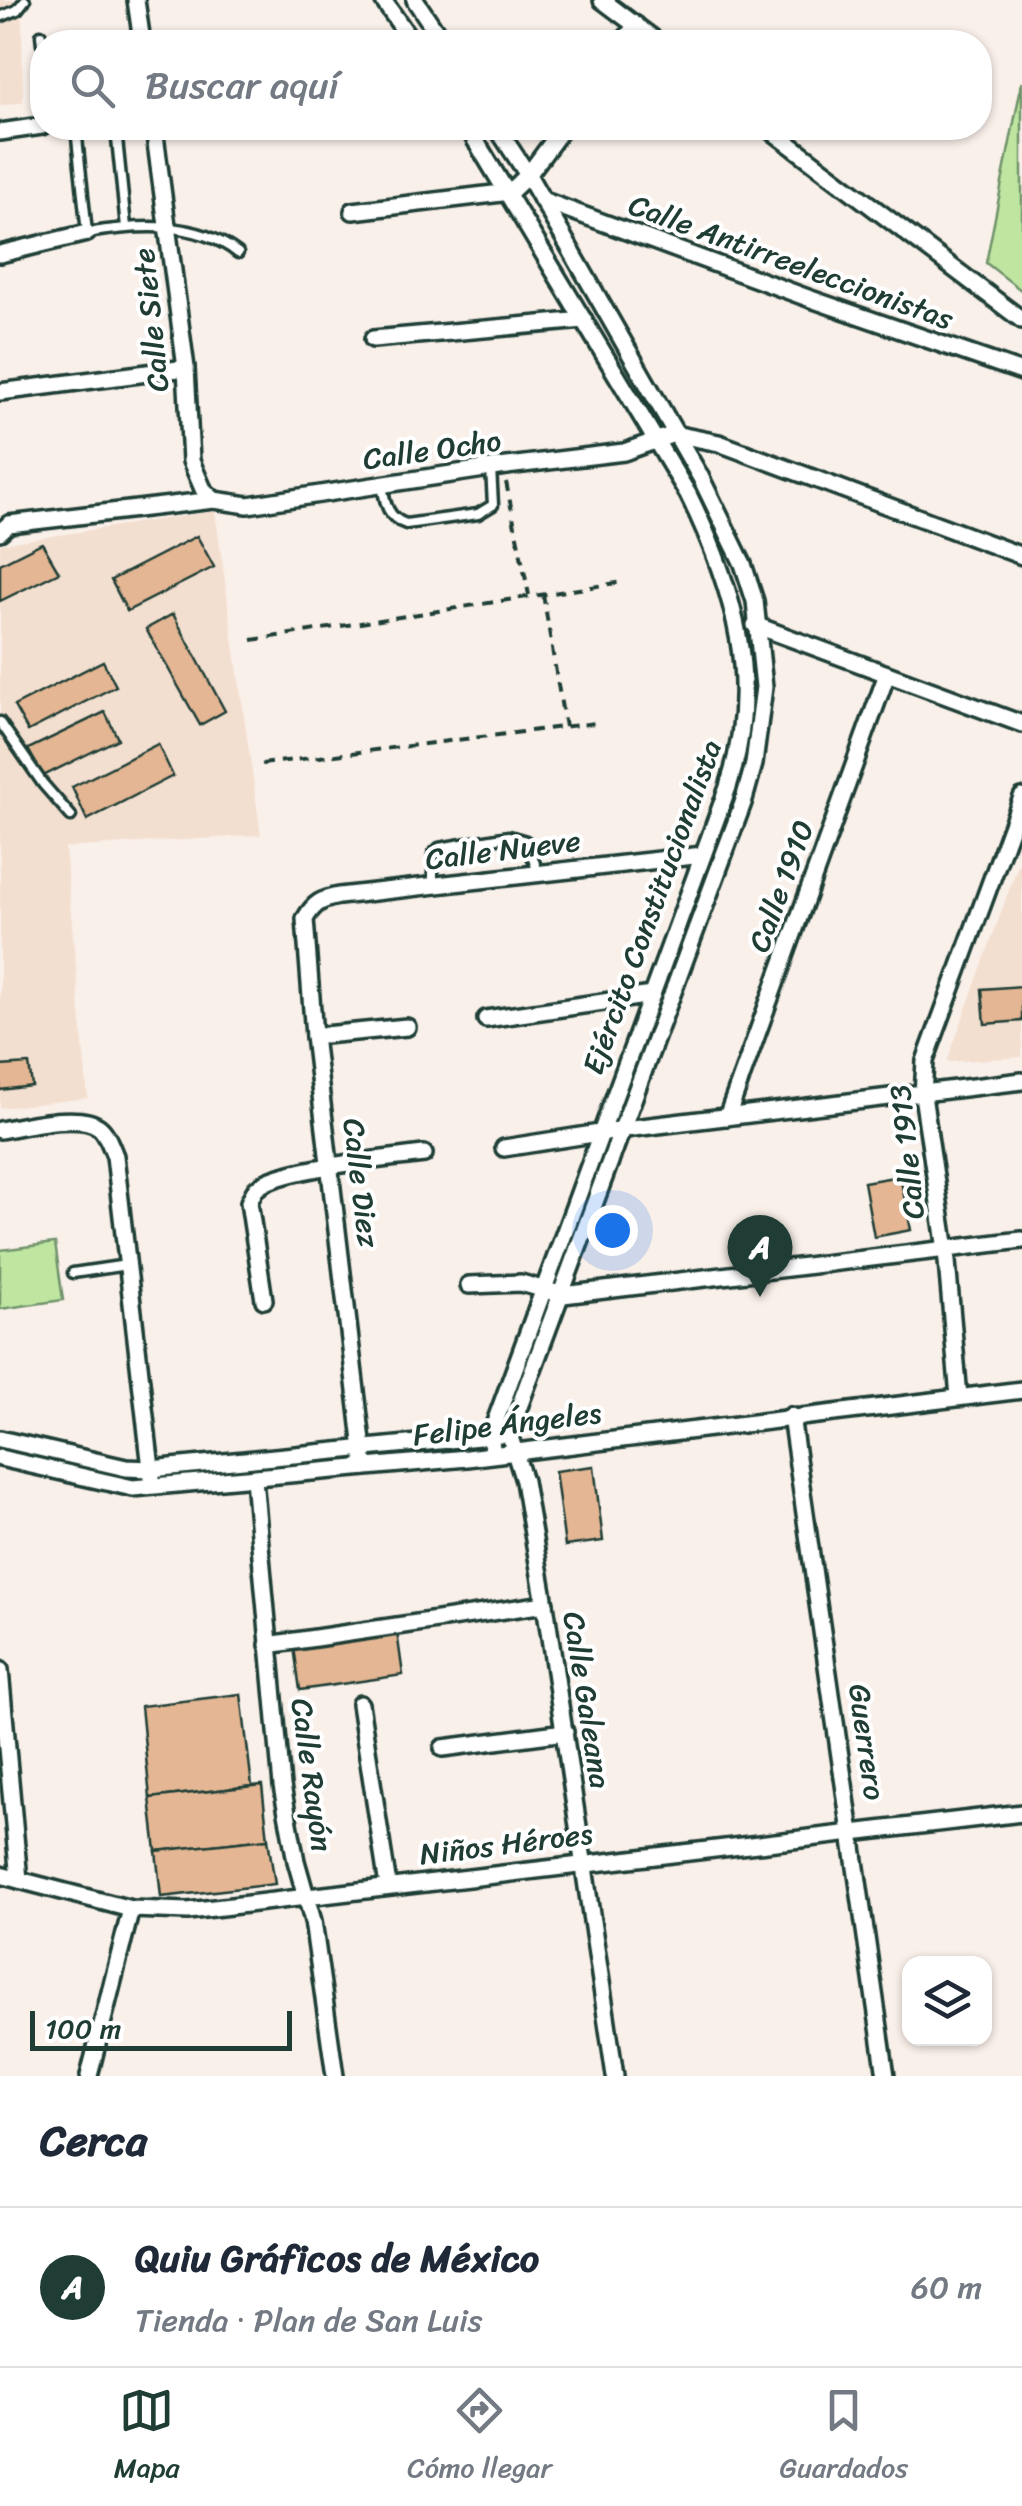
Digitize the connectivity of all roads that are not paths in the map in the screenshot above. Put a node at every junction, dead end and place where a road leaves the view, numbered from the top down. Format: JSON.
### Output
{"nodes":[{"id":1,"x":25,"y":0,"type":"edge"},
{"id":2,"x":136,"y":0,"type":"edge"},
{"id":3,"x":382,"y":0,"type":"edge"},
{"id":4,"x":415,"y":0,"type":"edge"},
{"id":5,"x":602,"y":0,"type":"edge"},
{"id":6,"x":0,"y":17,"type":"edge"},
{"id":7,"x":636,"y":25,"type":"junction"},
{"id":8,"x":140,"y":30,"type":"edge"},
{"id":9,"x":403,"y":30,"type":"edge"},
{"id":10,"x":434,"y":30,"type":"edge"},
{"id":11,"x":632,"y":30,"type":"edge"},
{"id":12,"x":642,"y":30,"type":"edge"},
{"id":13,"x":30,"y":128,"type":"edge"},
{"id":14,"x":0,"y":132,"type":"edge"},
{"id":15,"x":77,"y":140,"type":"edge"},
{"id":16,"x":117,"y":140,"type":"edge"},
{"id":17,"x":156,"y":140,"type":"edge"},
{"id":18,"x":476,"y":140,"type":"edge"},
{"id":19,"x":505,"y":140,"type":"edge"},
{"id":20,"x":554,"y":140,"type":"edge"},
{"id":21,"x":784,"y":140,"type":"edge"},
{"id":22,"x":528,"y":175,"type":"junction"},
{"id":23,"x":510,"y":192,"type":"junction"},
{"id":24,"x":542,"y":200,"type":"junction"},
{"id":25,"x":353,"y":211,"type":"dead end"},
{"id":26,"x":126,"y":227,"type":"junction"},
{"id":27,"x":168,"y":228,"type":"junction"},
{"id":28,"x":87,"y":233,"type":"junction"},
{"id":29,"x":238,"y":253,"type":"dead end"},
{"id":30,"x":0,"y":254,"type":"edge"},
{"id":31,"x":584,"y":320,"type":"junction"},
{"id":32,"x":1022,"y":320,"type":"edge"},
{"id":33,"x":373,"y":338,"type":"dead end"},
{"id":34,"x":186,"y":368,"type":"junction"},
{"id":35,"x":1022,"y":372,"type":"edge"},
{"id":36,"x":0,"y":392,"type":"edge"},
{"id":37,"x":674,"y":434,"type":"junction"},
{"id":38,"x":656,"y":442,"type":"junction"},
{"id":39,"x":497,"y":468,"type":"junction"},
{"id":40,"x":382,"y":485,"type":"junction"},
{"id":41,"x":214,"y":500,"type":"junction"},
{"id":42,"x":0,"y":532,"type":"edge"},
{"id":43,"x":1022,"y":556,"type":"edge"},
{"id":44,"x":736,"y":622,"type":"junction"},
{"id":45,"x":759,"y":626,"type":"junction"},
{"id":46,"x":887,"y":674,"type":"junction"},
{"id":47,"x":0,"y":722,"type":"edge"},
{"id":48,"x":1022,"y":724,"type":"edge"},
{"id":49,"x":1022,"y":797,"type":"edge"},
{"id":50,"x":71,"y":816,"type":"dead end"},
{"id":51,"x":703,"y":855,"type":"junction"},
{"id":52,"x":539,"y":874,"type":"junction"},
{"id":53,"x":433,"y":886,"type":"junction"},
{"id":54,"x":311,"y":907,"type":"joint"},
{"id":55,"x":652,"y":995,"type":"junction"},
{"id":56,"x":486,"y":1018,"type":"dead end"},
{"id":57,"x":406,"y":1027,"type":"dead end"},
{"id":58,"x":314,"y":1036,"type":"junction"},
{"id":59,"x":1022,"y":1081,"type":"edge"},
{"id":60,"x":923,"y":1094,"type":"junction"},
{"id":61,"x":728,"y":1117,"type":"junction"},
{"id":62,"x":624,"y":1129,"type":"junction"},
{"id":63,"x":0,"y":1130,"type":"edge"},
{"id":64,"x":600,"y":1134,"type":"junction"},
{"id":65,"x":504,"y":1148,"type":"dead end"},
{"id":66,"x":424,"y":1154,"type":"dead end"},
{"id":67,"x":331,"y":1166,"type":"junction"},
{"id":68,"x":1022,"y":1240,"type":"edge"},
{"id":69,"x":946,"y":1250,"type":"junction"},
{"id":70,"x":127,"y":1265,"type":"junction"},
{"id":71,"x":73,"y":1273,"type":"dead end"},
{"id":72,"x":469,"y":1285,"type":"dead end"},
{"id":73,"x":543,"y":1288,"type":"junction"},
{"id":74,"x":563,"y":1295,"type":"junction"},
{"id":75,"x":264,"y":1300,"type":"dead end"},
{"id":76,"x":1022,"y":1390,"type":"edge"},
{"id":77,"x":960,"y":1398,"type":"junction"},
{"id":78,"x":791,"y":1416,"type":"junction"},
{"id":79,"x":510,"y":1434,"type":"junction"},
{"id":80,"x":490,"y":1436,"type":"junction"},
{"id":81,"x":0,"y":1439,"type":"edge"},
{"id":82,"x":363,"y":1450,"type":"junction"},
{"id":83,"x":516,"y":1452,"type":"junction"},
{"id":84,"x":493,"y":1454,"type":"junction"},
{"id":85,"x":0,"y":1458,"type":"edge"},
{"id":86,"x":365,"y":1467,"type":"junction"},
{"id":87,"x":152,"y":1477,"type":"junction"},
{"id":88,"x":254,"y":1479,"type":"junction"},
{"id":89,"x":545,"y":1604,"type":"junction"},
{"id":90,"x":268,"y":1645,"type":"junction"},
{"id":91,"x":0,"y":1670,"type":"edge"},
{"id":92,"x":360,"y":1704,"type":"dead end"},
{"id":93,"x":565,"y":1732,"type":"junction"},
{"id":94,"x":443,"y":1748,"type":"dead end"},
{"id":95,"x":1022,"y":1812,"type":"edge"},
{"id":96,"x":852,"y":1832,"type":"junction"},
{"id":97,"x":583,"y":1863,"type":"junction"},
{"id":98,"x":0,"y":1875,"type":"edge"},
{"id":99,"x":19,"y":1880,"type":"junction"},
{"id":100,"x":388,"y":1886,"type":"junction"},
{"id":101,"x":306,"y":1895,"type":"junction"},
{"id":102,"x":131,"y":1909,"type":"junction"},
{"id":103,"x":89,"y":2076,"type":"edge"},
{"id":104,"x":335,"y":2076,"type":"edge"},
{"id":105,"x":615,"y":2076,"type":"edge"},
{"id":106,"x":886,"y":2076,"type":"edge"}],
"edges":[{"from":1,"to":6,"type":"lane"},
{"from":2,"to":8,"type":"street"},
{"from":3,"to":9,"type":"street"},
{"from":4,"to":10,"type":"street"},
{"from":5,"to":7,"type":"street"},
{"from":7,"to":11,"type":"street"},
{"from":7,"to":12,"type":"street"},
{"from":13,"to":14,"type":"street"},
{"from":15,"to":28,"type":"lane"},
{"from":16,"to":26,"type":"lane"},
{"from":17,"to":27,"type":"street","name":"Calle Siete"},
{"from":18,"to":23,"type":"street","name":"Ejército Constitucionalista"},
{"from":19,"to":22,"type":"street","name":"Ejército Constitucionalista"},
{"from":20,"to":22,"type":"street"},
{"from":21,"to":32,"type":"street"},
{"from":22,"to":23,"type":"street"},
{"from":22,"to":24,"type":"street","name":"Ejército Constitucionalista"},
{"from":23,"to":25,"type":"street"},
{"from":23,"to":31,"type":"street","name":"Ejército Constitucionalista"},
{"from":24,"to":35,"type":"street","name":"Calle Antirreeleccionistas"},
{"from":24,"to":37,"type":"street","name":"Ejército Constitucionalista"},
{"from":26,"to":27,"type":"lane"},
{"from":26,"to":28,"type":"lane"},
{"from":27,"to":29,"type":"lane"},
{"from":27,"to":34,"type":"street","name":"Calle Siete"},
{"from":28,"to":30,"type":"street"},
{"from":31,"to":33,"type":"street"},
{"from":31,"to":38,"type":"street","name":"Ejército Constitucionalista"},
{"from":34,"to":36,"type":"street"},
{"from":34,"to":41,"type":"street","name":"Calle Siete"},
{"from":37,"to":38,"type":"street","name":"Calle Ocho"},
{"from":37,"to":43,"type":"street"},
{"from":37,"to":45,"type":"street","name":"Ejército Constitucionalista"},
{"from":38,"to":39,"type":"street","name":"Calle Ocho"},
{"from":38,"to":44,"type":"street","name":"Ejército Constitucionalista"},
{"from":39,"to":40,"type":"street","name":"Calle Ocho"},
{"from":39,"to":40,"type":"lane"},
{"from":40,"to":41,"type":"street","name":"Calle Ocho"},
{"from":41,"to":42,"type":"street","name":"Calle Ocho"},
{"from":44,"to":45,"type":"street"},
{"from":44,"to":51,"type":"street","name":"Ejército Constitucionalista"},
{"from":45,"to":46,"type":"street"},
{"from":45,"to":62,"type":"street","name":"Ejército Constitucionalista"},
{"from":46,"to":48,"type":"street"},
{"from":46,"to":61,"type":"street","name":"Calle 1910"},
{"from":47,"to":50,"type":"lane"},
{"from":49,"to":60,"type":"street","name":"Calle 1913"},
{"from":51,"to":52,"type":"street","name":"Calle Nueve"},
{"from":51,"to":55,"type":"street","name":"Ejército Constitucionalista"},
{"from":52,"to":53,"type":"street","name":"Calle Nueve"},
{"from":52,"to":53,"type":"lane"},
{"from":53,"to":54,"type":"street","name":"Calle Nueve"},
{"from":54,"to":58,"type":"street","name":"Calle Diez"},
{"from":55,"to":56,"type":"street"},
{"from":55,"to":64,"type":"street","name":"Ejército Constitucionalista"},
{"from":57,"to":58,"type":"street"},
{"from":58,"to":67,"type":"street","name":"Calle Diez"},
{"from":59,"to":60,"type":"street"},
{"from":60,"to":61,"type":"street"},
{"from":60,"to":69,"type":"street","name":"Calle 1913"},
{"from":61,"to":62,"type":"street"},
{"from":62,"to":64,"type":"street"},
{"from":62,"to":74,"type":"street","name":"Ejército Constitucionalista"},
{"from":63,"to":70,"type":"street"},
{"from":64,"to":65,"type":"street"},
{"from":64,"to":73,"type":"street","name":"Ejército Constitucionalista"},
{"from":66,"to":67,"type":"street"},
{"from":67,"to":75,"type":"street"},
{"from":67,"to":82,"type":"street","name":"Calle Diez"},
{"from":68,"to":69,"type":"street"},
{"from":69,"to":74,"type":"street"},
{"from":69,"to":77,"type":"street","name":"Calle 1913"},
{"from":70,"to":71,"type":"lane"},
{"from":70,"to":87,"type":"street"},
{"from":72,"to":73,"type":"street"},
{"from":73,"to":74,"type":"street"},
{"from":73,"to":80,"type":"street","name":"Ejército Constitucionalista"},
{"from":74,"to":79,"type":"street","name":"Ejército Constitucionalista"},
{"from":76,"to":77,"type":"street","name":"Felipe Ángeles"},
{"from":77,"to":78,"type":"street","name":"Felipe Ángeles"},
{"from":78,"to":83,"type":"street","name":"Felipe Ángeles"},
{"from":78,"to":96,"type":"street","name":"Guerrero"},
{"from":79,"to":80,"type":"street","name":"Felipe Ángeles"},
{"from":79,"to":83,"type":"street"},
{"from":80,"to":82,"type":"street","name":"Felipe Ángeles"},
{"from":80,"to":84,"type":"street","name":"Ejército Constitucionalista"},
{"from":81,"to":87,"type":"street","name":"Felipe Ángeles"},
{"from":82,"to":86,"type":"street","name":"Calle Diez"},
{"from":82,"to":87,"type":"street","name":"Felipe Ángeles"},
{"from":83,"to":84,"type":"street","name":"Felipe Ángeles"},
{"from":83,"to":89,"type":"street","name":"Calle Galeana"},
{"from":84,"to":86,"type":"street","name":"Felipe Ángeles"},
{"from":85,"to":87,"type":"street","name":"Felipe Ángeles"},
{"from":86,"to":88,"type":"street","name":"Felipe Ángeles"},
{"from":87,"to":88,"type":"street","name":"Felipe Ángeles"},
{"from":88,"to":90,"type":"street","name":"Calle Rayón"},
{"from":89,"to":90,"type":"street"},
{"from":89,"to":93,"type":"street","name":"Calle Galeana"},
{"from":90,"to":101,"type":"street","name":"Calle Rayón"},
{"from":91,"to":99,"type":"street"},
{"from":92,"to":100,"type":"street"},
{"from":93,"to":94,"type":"street"},
{"from":93,"to":97,"type":"street","name":"Calle Galeana"},
{"from":95,"to":96,"type":"street","name":"Niños Héroes"},
{"from":96,"to":97,"type":"street","name":"Niños Héroes"},
{"from":96,"to":106,"type":"street","name":"Guerrero"},
{"from":97,"to":100,"type":"street","name":"Niños Héroes"},
{"from":97,"to":105,"type":"street","name":"Calle Galeana"},
{"from":98,"to":99,"type":"street","name":"Niños Héroes"},
{"from":99,"to":102,"type":"street","name":"Niños Héroes"},
{"from":100,"to":101,"type":"street","name":"Niños Héroes"},
{"from":101,"to":102,"type":"street","name":"Niños Héroes"},
{"from":101,"to":104,"type":"street","name":"Calle Rayón"},
{"from":102,"to":103,"type":"street"}]}
